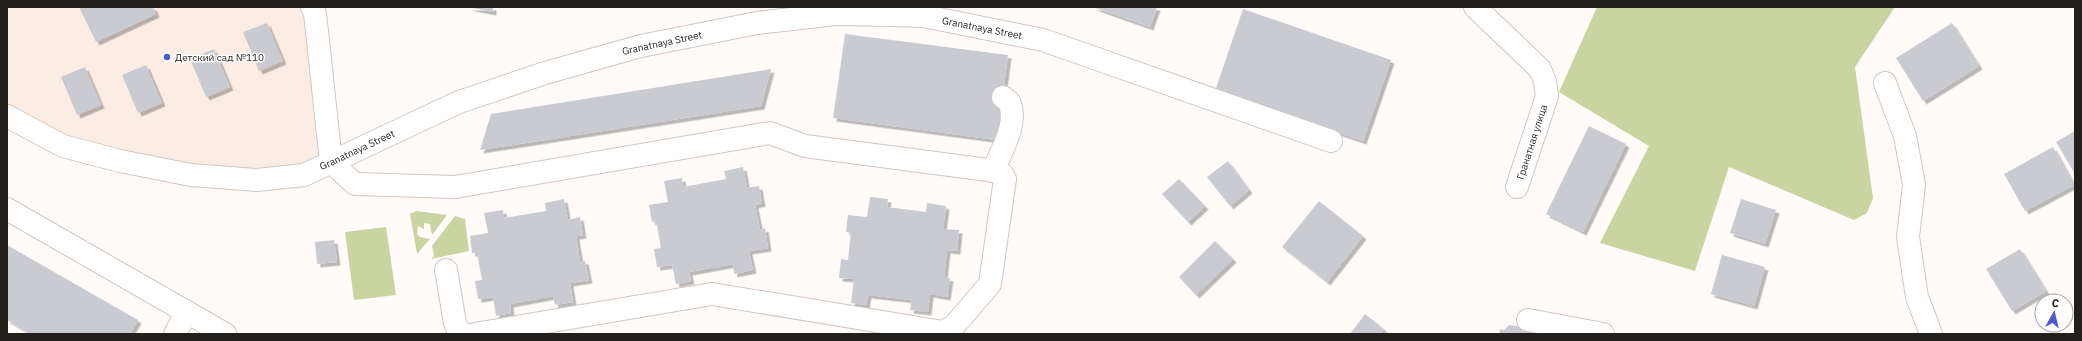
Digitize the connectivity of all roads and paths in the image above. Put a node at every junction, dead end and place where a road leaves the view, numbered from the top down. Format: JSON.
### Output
{"nodes":[{"id":1,"x":312,"y":7,"type":"edge"},
{"id":2,"x":1475,"y":7,"type":"edge"},
{"id":3,"x":896,"y":11,"type":"edge"},
{"id":4,"x":1885,"y":82,"type":"dead end"},
{"id":5,"x":1002,"y":97,"type":"dead end"},
{"id":6,"x":7,"y":116,"type":"edge"},
{"id":7,"x":1331,"y":141,"type":"dead end"},
{"id":8,"x":331,"y":162,"type":"junction"},
{"id":9,"x":993,"y":171,"type":"junction"},
{"id":10,"x":1517,"y":187,"type":"dead end"},
{"id":11,"x":7,"y":209,"type":"edge"},
{"id":12,"x":446,"y":270,"type":"dead end"},
{"id":13,"x":187,"y":312,"type":"junction"},
{"id":14,"x":1528,"y":320,"type":"dead end"},
{"id":15,"x":175,"y":334,"type":"edge"},
{"id":16,"x":225,"y":334,"type":"edge"},
{"id":17,"x":464,"y":334,"type":"edge"},
{"id":18,"x":475,"y":334,"type":"edge"},
{"id":19,"x":1603,"y":334,"type":"edge"},
{"id":20,"x":1931,"y":334,"type":"edge"}],
"edges":[{"from":1,"to":8,"type":"street"},
{"from":2,"to":10,"type":"street","name":"Гранатная улица"},
{"from":3,"to":7,"type":"street","name":"Granatnaya Street"},
{"from":3,"to":8,"type":"street","name":"Granatnaya Street"},
{"from":4,"to":20,"type":"street"},
{"from":5,"to":9,"type":"street"},
{"from":6,"to":8,"type":"street","name":"Granatnaya Street"},
{"from":8,"to":9,"type":"street"},
{"from":9,"to":18,"type":"street"},
{"from":11,"to":13,"type":"street"},
{"from":12,"to":17,"type":"street"},
{"from":13,"to":15,"type":"street"},
{"from":13,"to":16,"type":"street"},
{"from":14,"to":19,"type":"street"}]}
